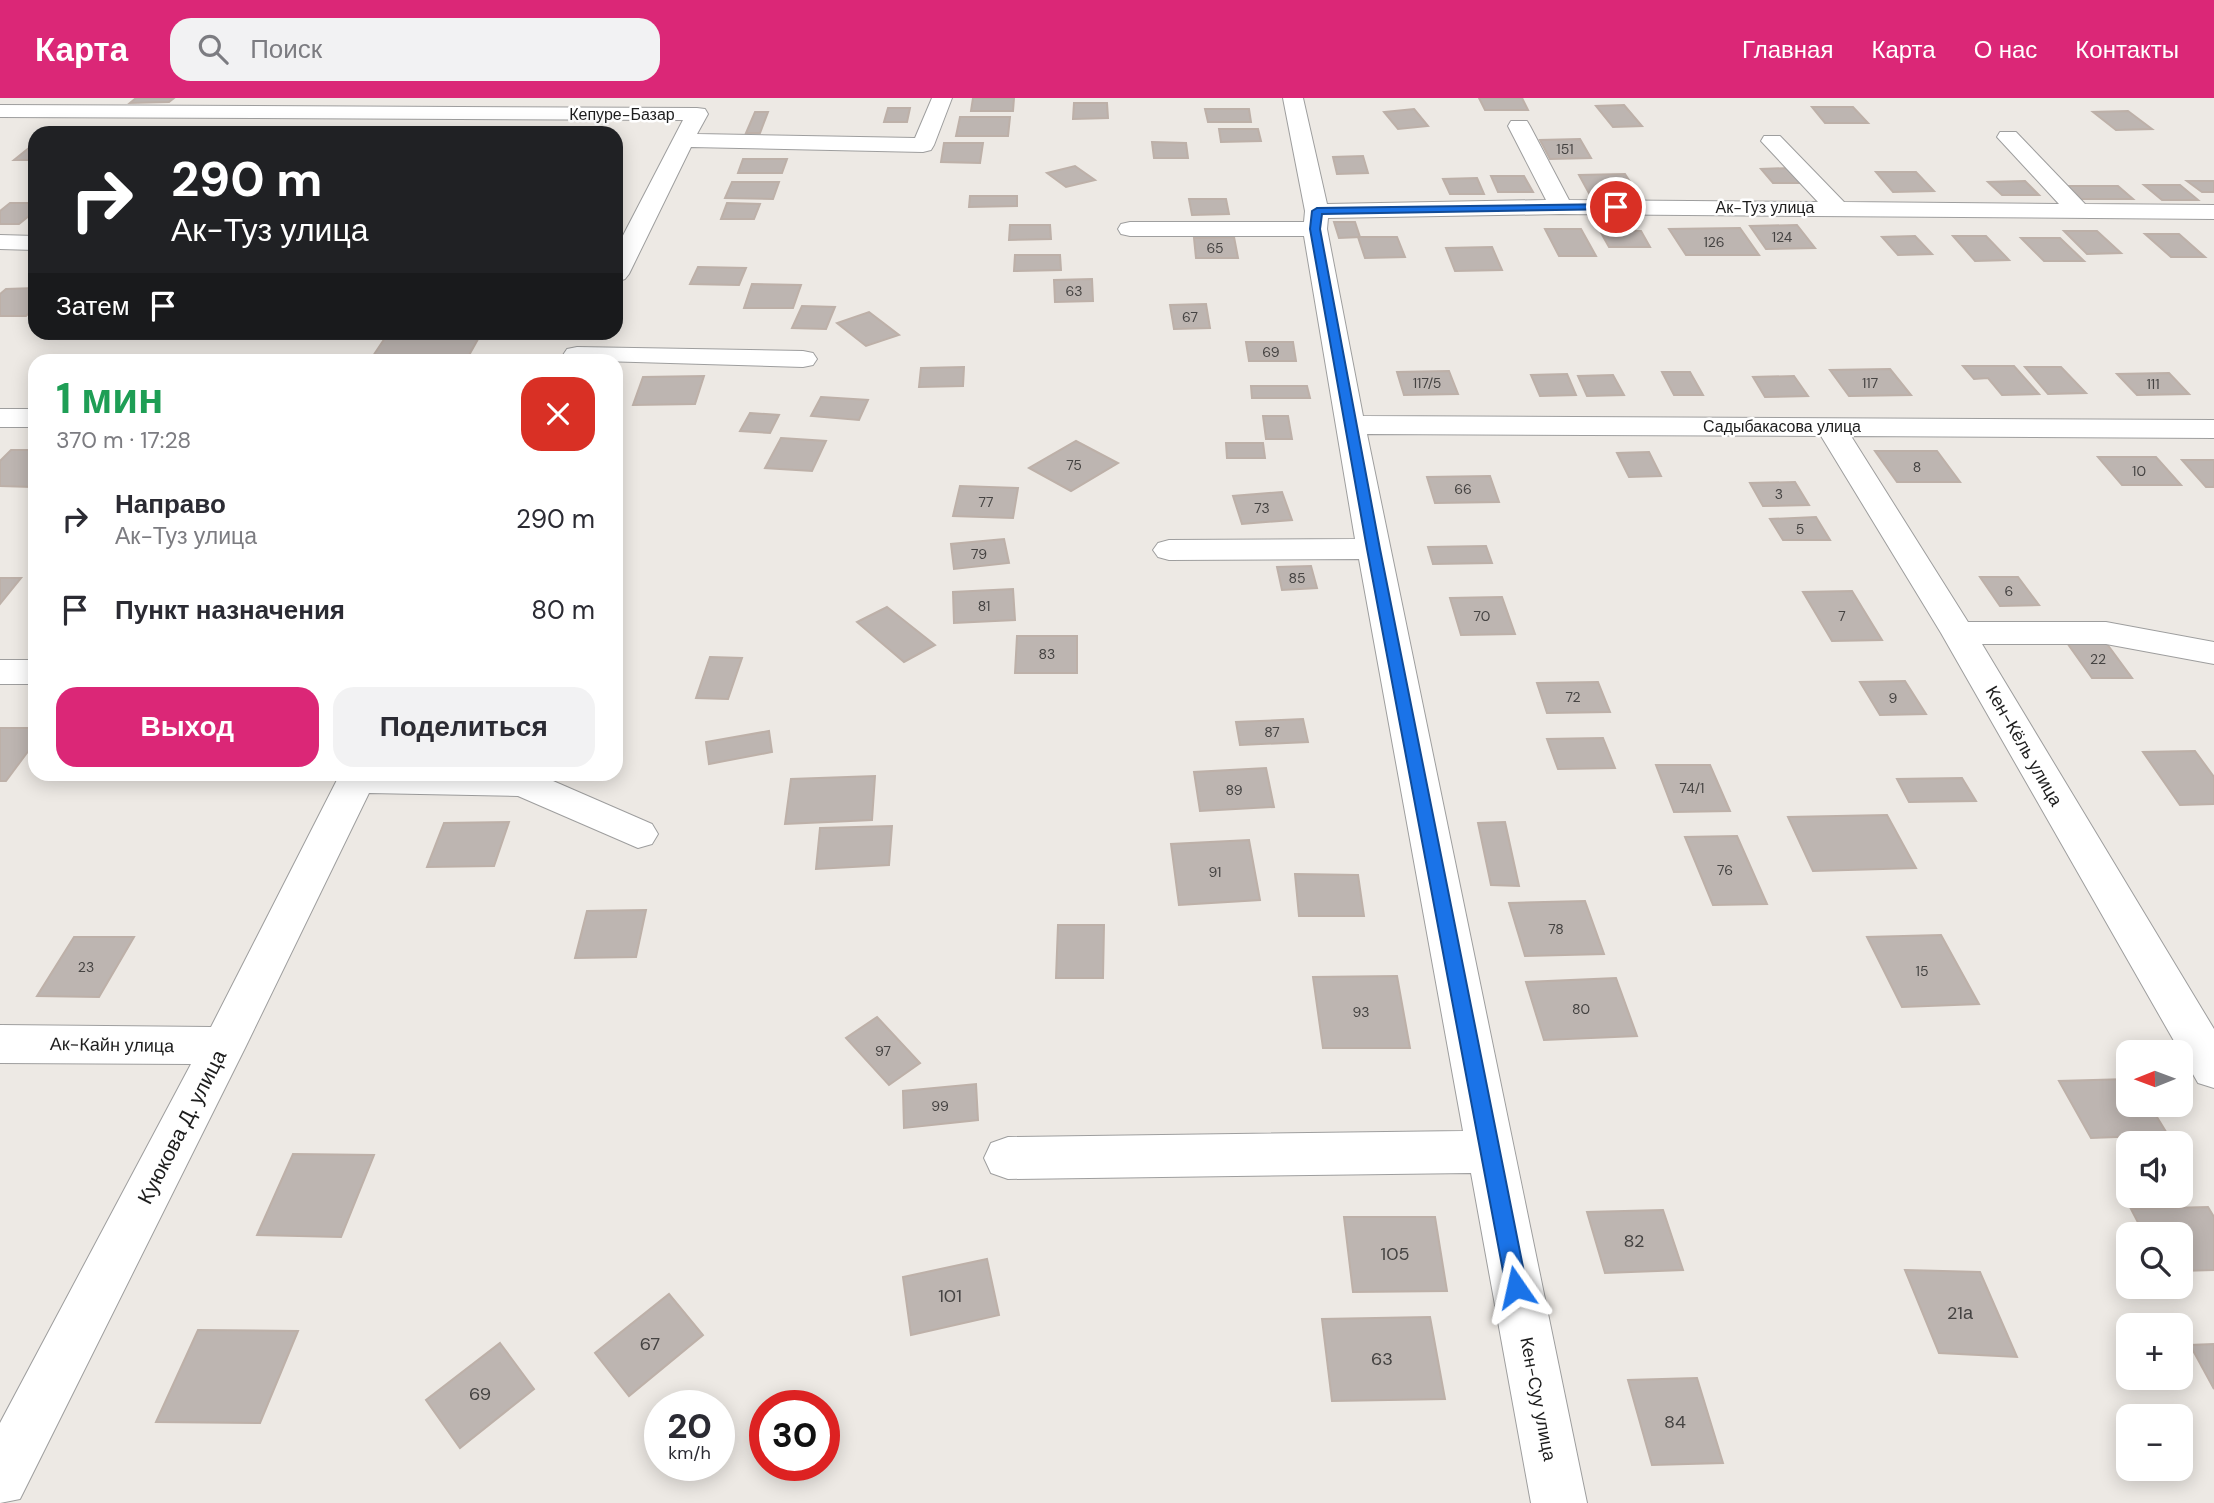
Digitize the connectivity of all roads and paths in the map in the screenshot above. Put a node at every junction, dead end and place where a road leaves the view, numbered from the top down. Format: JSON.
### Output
{"nodes":[{"id":1,"x":942,"y":98,"type":"edge"},
{"id":2,"x":1293,"y":98,"type":"edge"},
{"id":3,"x":701,"y":106,"type":"edge"},
{"id":4,"x":0,"y":111,"type":"edge"},
{"id":5,"x":1519,"y":127,"type":"dead end"},
{"id":6,"x":2008,"y":137,"type":"dead end"},
{"id":7,"x":682,"y":140,"type":"junction"},
{"id":8,"x":1772,"y":141,"type":"dead end"},
{"id":9,"x":1561,"y":206,"type":"junction"},
{"id":10,"x":1836,"y":207,"type":"junction"},
{"id":11,"x":2079,"y":211,"type":"junction"},
{"id":12,"x":2214,"y":212,"type":"edge"},
{"id":13,"x":1316,"y":220,"type":"junction"},
{"id":14,"x":1130,"y":229,"type":"dead end"},
{"id":15,"x":0,"y":242,"type":"edge"},
{"id":16,"x":28,"y":243,"type":"edge"},
{"id":17,"x":623,"y":246,"type":"edge"},
{"id":18,"x":579,"y":349,"type":"edge"},
{"id":19,"x":803,"y":359,"type":"dead end"},
{"id":20,"x":0,"y":418,"type":"edge"},
{"id":21,"x":28,"y":418,"type":"edge"},
{"id":22,"x":1350,"y":425,"type":"junction"},
{"id":23,"x":1829,"y":426,"type":"junction"},
{"id":24,"x":2214,"y":429,"type":"edge"},
{"id":25,"x":1373,"y":549,"type":"junction"},
{"id":26,"x":1169,"y":550,"type":"dead end"},
{"id":27,"x":1958,"y":633,"type":"junction"},
{"id":28,"x":2214,"y":653,"type":"edge"},
{"id":29,"x":0,"y":672,"type":"edge"},
{"id":30,"x":28,"y":672,"type":"edge"},
{"id":31,"x":356,"y":781,"type":"edge"},
{"id":32,"x":476,"y":781,"type":"edge"},
{"id":33,"x":638,"y":834,"type":"dead end"},
{"id":34,"x":0,"y":1044,"type":"edge"},
{"id":35,"x":225,"y":1046,"type":"junction"},
{"id":36,"x":2214,"y":1069,"type":"edge"},
{"id":37,"x":1490,"y":1152,"type":"junction"},
{"id":38,"x":1008,"y":1158,"type":"dead end"},
{"id":39,"x":0,"y":1479,"type":"edge"},
{"id":40,"x":1559,"y":1503,"type":"edge"}],
"edges":[{"from":1,"to":7,"type":"street"},
{"from":2,"to":13,"type":"street","name":"Кен-Суу улица"},
{"from":3,"to":4,"type":"street","name":"Кепуре-Базар"},
{"from":3,"to":7,"type":"street"},
{"from":5,"to":9,"type":"street"},
{"from":6,"to":11,"type":"street"},
{"from":7,"to":17,"type":"street"},
{"from":8,"to":10,"type":"street"},
{"from":9,"to":10,"type":"street","name":"Ак-Туз улица"},
{"from":9,"to":13,"type":"street","name":"Ак-Туз улица"},
{"from":10,"to":11,"type":"street","name":"Ак-Туз улица"},
{"from":11,"to":12,"type":"street","name":"Ак-Туз улица"},
{"from":13,"to":14,"type":"street","name":"Ак-Туз улица"},
{"from":13,"to":22,"type":"street","name":"Кен-Суу улица"},
{"from":15,"to":16,"type":"street"},
{"from":18,"to":19,"type":"street"},
{"from":20,"to":21,"type":"street"},
{"from":22,"to":23,"type":"street","name":"Садыбакасова улица"},
{"from":22,"to":25,"type":"street","name":"Кен-Суу улица"},
{"from":23,"to":24,"type":"street","name":"Садыбакасова улица"},
{"from":23,"to":27,"type":"street","name":"Кен-Кёль улица"},
{"from":25,"to":26,"type":"street"},
{"from":25,"to":37,"type":"street","name":"Кен-Суу улица"},
{"from":27,"to":28,"type":"street"},
{"from":27,"to":36,"type":"street","name":"Кен-Кёль улица"},
{"from":29,"to":30,"type":"street"},
{"from":31,"to":35,"type":"street","name":"Куюкова Д. улица"},
{"from":32,"to":33,"type":"street"},
{"from":34,"to":35,"type":"street","name":"Ак-Кайн улица"},
{"from":35,"to":39,"type":"street","name":"Куюкова Д. улица"},
{"from":37,"to":38,"type":"street"},
{"from":37,"to":40,"type":"street","name":"Кен-Суу улица"}]}
